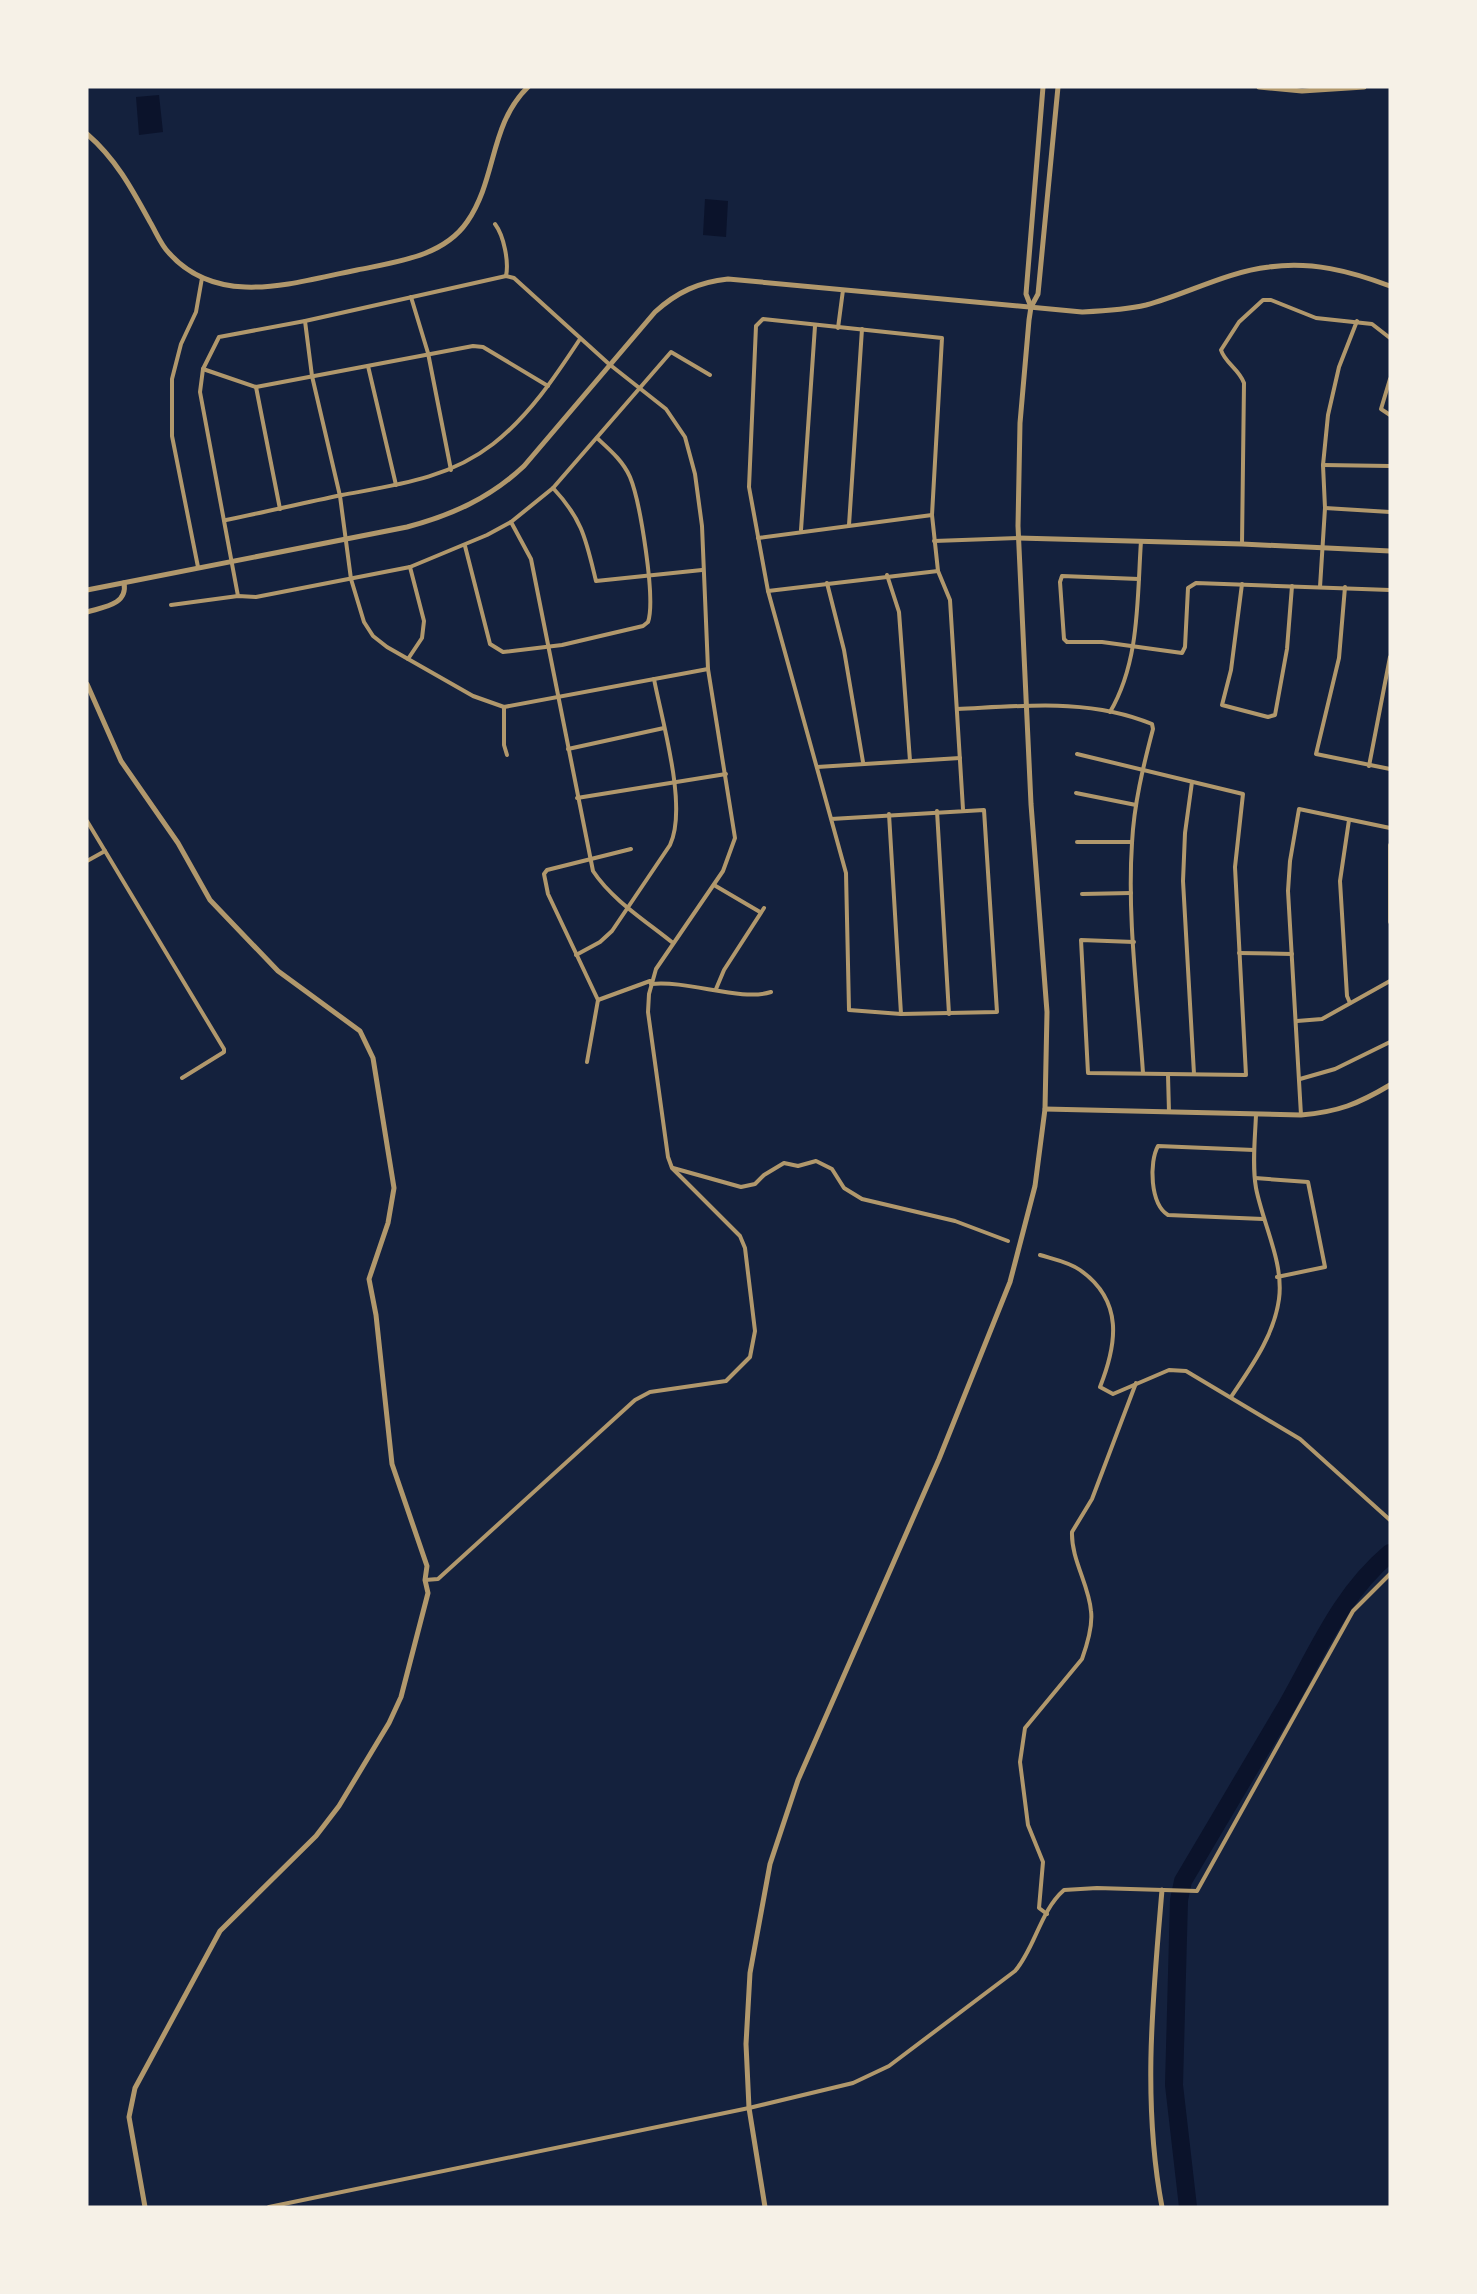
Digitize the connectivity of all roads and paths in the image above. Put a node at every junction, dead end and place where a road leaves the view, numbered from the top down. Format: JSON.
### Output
{"nodes":[{"id":1,"x":528,"y":87,"type":"edge"},
{"id":2,"x":1043,"y":87,"type":"edge"},
{"id":3,"x":1059,"y":87,"type":"edge"},
{"id":4,"x":1259,"y":87,"type":"edge"},
{"id":5,"x":1364,"y":87,"type":"edge"},
{"id":6,"x":87,"y":134,"type":"edge"},
{"id":7,"x":495,"y":224,"type":"dead end"},
{"id":8,"x":506,"y":276,"type":"junction"},
{"id":9,"x":202,"y":278,"type":"junction"},
{"id":10,"x":1390,"y":286,"type":"edge"},
{"id":11,"x":843,"y":290,"type":"junction"},
{"id":12,"x":411,"y":297,"type":"junction"},
{"id":13,"x":1031,"y":307,"type":"junction"},
{"id":14,"x":306,"y":321,"type":"junction"},
{"id":15,"x":1357,"y":321,"type":"junction"},
{"id":16,"x":815,"y":326,"type":"junction"},
{"id":17,"x":838,"y":328,"type":"junction"},
{"id":18,"x":862,"y":329,"type":"junction"},
{"id":19,"x":1390,"y":338,"type":"edge"},
{"id":20,"x":580,"y":339,"type":"junction"},
{"id":21,"x":428,"y":353,"type":"junction"},
{"id":22,"x":609,"y":364,"type":"junction"},
{"id":23,"x":368,"y":366,"type":"junction"},
{"id":24,"x":203,"y":369,"type":"junction"},
{"id":25,"x":710,"y":375,"type":"dead end"},
{"id":26,"x":312,"y":376,"type":"junction"},
{"id":27,"x":1390,"y":380,"type":"edge"},
{"id":28,"x":548,"y":386,"type":"junction"},
{"id":29,"x":256,"y":387,"type":"junction"},
{"id":30,"x":640,"y":390,"type":"junction"},
{"id":31,"x":1390,"y":415,"type":"edge"},
{"id":32,"x":597,"y":438,"type":"junction"},
{"id":33,"x":1323,"y":465,"type":"junction"},
{"id":34,"x":1390,"y":466,"type":"edge"},
{"id":35,"x":451,"y":470,"type":"junction"},
{"id":36,"x":396,"y":485,"type":"junction"},
{"id":37,"x":553,"y":488,"type":"junction"},
{"id":38,"x":340,"y":496,"type":"junction"},
{"id":39,"x":1324,"y":508,"type":"junction"},
{"id":40,"x":280,"y":509,"type":"junction"},
{"id":41,"x":1390,"y":512,"type":"edge"},
{"id":42,"x":932,"y":515,"type":"junction"},
{"id":43,"x":225,"y":520,"type":"junction"},
{"id":44,"x":511,"y":522,"type":"junction"},
{"id":45,"x":849,"y":525,"type":"junction"},
{"id":46,"x":801,"y":530,"type":"junction"},
{"id":47,"x":758,"y":537,"type":"junction"},
{"id":48,"x":1018,"y":538,"type":"junction"},
{"id":49,"x":346,"y":539,"type":"junction"},
{"id":50,"x":934,"y":541,"type":"junction"},
{"id":51,"x":1141,"y":541,"type":"junction"},
{"id":52,"x":1242,"y":544,"type":"junction"},
{"id":53,"x":465,"y":546,"type":"junction"},
{"id":54,"x":1322,"y":547,"type":"junction"},
{"id":55,"x":1390,"y":551,"type":"edge"},
{"id":56,"x":232,"y":561,"type":"junction"},
{"id":57,"x":198,"y":567,"type":"junction"},
{"id":58,"x":410,"y":567,"type":"junction"},
{"id":59,"x":702,"y":570,"type":"junction"},
{"id":60,"x":938,"y":571,"type":"junction"},
{"id":61,"x":648,"y":574,"type":"junction"},
{"id":62,"x":887,"y":575,"type":"junction"},
{"id":63,"x":351,"y":579,"type":"junction"},
{"id":64,"x":1138,"y":579,"type":"junction"},
{"id":65,"x":124,"y":583,"type":"junction"},
{"id":66,"x":827,"y":583,"type":"junction"},
{"id":67,"x":1242,"y":584,"type":"junction"},
{"id":68,"x":1292,"y":586,"type":"junction"},
{"id":69,"x":1320,"y":587,"type":"junction"},
{"id":70,"x":1345,"y":587,"type":"junction"},
{"id":71,"x":87,"y":590,"type":"edge"},
{"id":72,"x":1390,"y":590,"type":"edge"},
{"id":73,"x":768,"y":591,"type":"junction"},
{"id":74,"x":238,"y":596,"type":"junction"},
{"id":75,"x":171,"y":605,"type":"dead end"},
{"id":76,"x":87,"y":612,"type":"edge"},
{"id":77,"x":549,"y":646,"type":"junction"},
{"id":78,"x":1132,"y":647,"type":"junction"},
{"id":79,"x":1390,"y":657,"type":"edge"},
{"id":80,"x":408,"y":659,"type":"junction"},
{"id":81,"x":708,"y":669,"type":"junction"},
{"id":82,"x":654,"y":679,"type":"junction"},
{"id":83,"x":87,"y":684,"type":"edge"},
{"id":84,"x":559,"y":696,"type":"junction"},
{"id":85,"x":1027,"y":705,"type":"junction"},
{"id":86,"x":504,"y":707,"type":"junction"},
{"id":87,"x":957,"y":709,"type":"junction"},
{"id":88,"x":1110,"y":712,"type":"junction"},
{"id":89,"x":664,"y":728,"type":"junction"},
{"id":90,"x":568,"y":748,"type":"junction"},
{"id":91,"x":1077,"y":754,"type":"dead end"},
{"id":92,"x":507,"y":755,"type":"dead end"},
{"id":93,"x":960,"y":758,"type":"junction"},
{"id":94,"x":910,"y":761,"type":"junction"},
{"id":95,"x":863,"y":762,"type":"junction"},
{"id":96,"x":1369,"y":766,"type":"junction"},
{"id":97,"x":816,"y":767,"type":"junction"},
{"id":98,"x":1390,"y":769,"type":"edge"},
{"id":99,"x":1142,"y":770,"type":"junction"},
{"id":100,"x":726,"y":774,"type":"junction"},
{"id":101,"x":674,"y":781,"type":"junction"},
{"id":102,"x":1192,"y":782,"type":"junction"},
{"id":103,"x":1076,"y":793,"type":"dead end"},
{"id":104,"x":577,"y":798,"type":"junction"},
{"id":105,"x":1136,"y":805,"type":"junction"},
{"id":106,"x":963,"y":809,"type":"junction"},
{"id":107,"x":937,"y":811,"type":"junction"},
{"id":108,"x":889,"y":814,"type":"junction"},
{"id":109,"x":831,"y":819,"type":"junction"},
{"id":110,"x":1349,"y":820,"type":"junction"},
{"id":111,"x":87,"y":821,"type":"edge"},
{"id":112,"x":1390,"y":828,"type":"edge"},
{"id":113,"x":1077,"y":842,"type":"dead end"},
{"id":114,"x":1132,"y":842,"type":"junction"},
{"id":115,"x":1390,"y":844,"type":"edge"},
{"id":116,"x":631,"y":849,"type":"dead end"},
{"id":117,"x":105,"y":851,"type":"junction"},
{"id":118,"x":588,"y":860,"type":"junction"},
{"id":119,"x":87,"y":861,"type":"edge"},
{"id":120,"x":714,"y":885,"type":"junction"},
{"id":121,"x":1131,"y":893,"type":"junction"},
{"id":122,"x":1082,"y":894,"type":"dead end"},
{"id":123,"x":628,"y":907,"type":"junction"},
{"id":124,"x":1390,"y":922,"type":"edge"},
{"id":125,"x":1134,"y":942,"type":"junction"},
{"id":126,"x":673,"y":944,"type":"junction"},
{"id":127,"x":1239,"y":953,"type":"junction"},
{"id":128,"x":1292,"y":954,"type":"junction"},
{"id":129,"x":576,"y":955,"type":"junction"},
{"id":130,"x":1390,"y":981,"type":"edge"},
{"id":131,"x":651,"y":984,"type":"junction"},
{"id":132,"x":716,"y":989,"type":"junction"},
{"id":133,"x":771,"y":992,"type":"dead end"},
{"id":134,"x":598,"y":1000,"type":"junction"},
{"id":135,"x":1350,"y":1003,"type":"junction"},
{"id":136,"x":901,"y":1014,"type":"junction"},
{"id":137,"x":949,"y":1014,"type":"junction"},
{"id":138,"x":1297,"y":1021,"type":"junction"},
{"id":139,"x":1390,"y":1042,"type":"edge"},
{"id":140,"x":587,"y":1062,"type":"dead end"},
{"id":141,"x":1143,"y":1073,"type":"junction"},
{"id":142,"x":1194,"y":1074,"type":"junction"},
{"id":143,"x":1167,"y":1075,"type":"junction"},
{"id":144,"x":182,"y":1078,"type":"dead end"},
{"id":145,"x":1299,"y":1079,"type":"junction"},
{"id":146,"x":1390,"y":1085,"type":"edge"},
{"id":147,"x":1045,"y":1109,"type":"junction"},
{"id":148,"x":1169,"y":1112,"type":"junction"},
{"id":149,"x":1256,"y":1115,"type":"junction"},
{"id":150,"x":1301,"y":1115,"type":"junction"},
{"id":151,"x":1254,"y":1150,"type":"junction"},
{"id":152,"x":672,"y":1168,"type":"junction"},
{"id":153,"x":1255,"y":1178,"type":"junction"},
{"id":154,"x":1263,"y":1219,"type":"junction"},
{"id":155,"x":1008,"y":1241,"type":"dead end"},
{"id":156,"x":1040,"y":1255,"type":"dead end"},
{"id":157,"x":1277,"y":1277,"type":"junction"},
{"id":158,"x":1136,"y":1383,"type":"junction"},
{"id":159,"x":1231,"y":1397,"type":"junction"},
{"id":160,"x":1390,"y":1520,"type":"edge"},
{"id":161,"x":1390,"y":1574,"type":"edge"},
{"id":162,"x":425,"y":1581,"type":"junction"},
{"id":163,"x":1165,"y":1890,"type":"junction"},
{"id":164,"x":1047,"y":1914,"type":"junction"},
{"id":165,"x":749,"y":2108,"type":"junction"},
{"id":166,"x":145,"y":2207,"type":"edge"},
{"id":167,"x":269,"y":2207,"type":"edge"},
{"id":168,"x":765,"y":2207,"type":"edge"},
{"id":169,"x":1162,"y":2207,"type":"edge"}],
"edges":[{"from":1,"to":9,"type":"street"},
{"from":2,"to":13,"type":"street"},
{"from":3,"to":13,"type":"street"},
{"from":4,"to":5,"type":"street"},
{"from":6,"to":9,"type":"street"},
{"from":7,"to":8,"type":"street"},
{"from":8,"to":12,"type":"street"},
{"from":8,"to":20,"type":"street"},
{"from":9,"to":57,"type":"street"},
{"from":10,"to":13,"type":"street"},
{"from":11,"to":13,"type":"street"},
{"from":11,"to":17,"type":"street"},
{"from":11,"to":22,"type":"street"},
{"from":12,"to":14,"type":"street"},
{"from":12,"to":21,"type":"street"},
{"from":13,"to":48,"type":"street"},
{"from":14,"to":24,"type":"street"},
{"from":14,"to":26,"type":"street"},
{"from":15,"to":19,"type":"street"},
{"from":15,"to":33,"type":"street"},
{"from":15,"to":52,"type":"street"},
{"from":16,"to":17,"type":"street"},
{"from":16,"to":46,"type":"street"},
{"from":16,"to":47,"type":"street"},
{"from":17,"to":18,"type":"street"},
{"from":18,"to":42,"type":"street"},
{"from":18,"to":45,"type":"street"},
{"from":20,"to":22,"type":"street"},
{"from":20,"to":28,"type":"street"},
{"from":21,"to":23,"type":"street"},
{"from":21,"to":28,"type":"street"},
{"from":21,"to":35,"type":"street"},
{"from":22,"to":30,"type":"street"},
{"from":22,"to":49,"type":"street"},
{"from":23,"to":26,"type":"street"},
{"from":23,"to":36,"type":"street"},
{"from":24,"to":29,"type":"street"},
{"from":24,"to":43,"type":"street"},
{"from":25,"to":30,"type":"street"},
{"from":26,"to":29,"type":"street"},
{"from":26,"to":38,"type":"street"},
{"from":27,"to":31,"type":"street"},
{"from":28,"to":35,"type":"street"},
{"from":29,"to":40,"type":"street"},
{"from":30,"to":32,"type":"street"},
{"from":30,"to":59,"type":"street"},
{"from":32,"to":37,"type":"street"},
{"from":32,"to":61,"type":"street"},
{"from":33,"to":34,"type":"street"},
{"from":33,"to":39,"type":"street"},
{"from":35,"to":36,"type":"street"},
{"from":36,"to":38,"type":"street"},
{"from":37,"to":44,"type":"street"},
{"from":37,"to":61,"type":"street"},
{"from":38,"to":40,"type":"street"},
{"from":38,"to":49,"type":"street"},
{"from":39,"to":41,"type":"street"},
{"from":39,"to":54,"type":"street"},
{"from":40,"to":43,"type":"street"},
{"from":42,"to":45,"type":"street"},
{"from":42,"to":50,"type":"street"},
{"from":43,"to":56,"type":"street"},
{"from":44,"to":53,"type":"street"},
{"from":44,"to":77,"type":"street"},
{"from":45,"to":46,"type":"street"},
{"from":46,"to":47,"type":"street"},
{"from":47,"to":73,"type":"street"},
{"from":48,"to":50,"type":"street"},
{"from":48,"to":51,"type":"street"},
{"from":48,"to":85,"type":"street"},
{"from":49,"to":56,"type":"street"},
{"from":49,"to":63,"type":"street"},
{"from":50,"to":60,"type":"street"},
{"from":51,"to":52,"type":"street"},
{"from":51,"to":64,"type":"street"},
{"from":52,"to":54,"type":"street"},
{"from":53,"to":58,"type":"street"},
{"from":53,"to":77,"type":"street"},
{"from":54,"to":55,"type":"street"},
{"from":54,"to":69,"type":"street"},
{"from":56,"to":57,"type":"street"},
{"from":56,"to":74,"type":"street"},
{"from":57,"to":65,"type":"street"},
{"from":58,"to":63,"type":"street"},
{"from":58,"to":80,"type":"street"},
{"from":59,"to":61,"type":"street"},
{"from":59,"to":81,"type":"street"},
{"from":60,"to":62,"type":"street"},
{"from":60,"to":87,"type":"street"},
{"from":61,"to":77,"type":"street"},
{"from":62,"to":66,"type":"street"},
{"from":62,"to":94,"type":"street"},
{"from":63,"to":74,"type":"street"},
{"from":63,"to":80,"type":"street"},
{"from":64,"to":78,"type":"street"},
{"from":64,"to":78,"type":"street"},
{"from":65,"to":71,"type":"street"},
{"from":65,"to":76,"type":"street"},
{"from":66,"to":73,"type":"street"},
{"from":66,"to":95,"type":"street"},
{"from":67,"to":68,"type":"street"},
{"from":67,"to":68,"type":"street"},
{"from":67,"to":78,"type":"street"},
{"from":68,"to":69,"type":"street"},
{"from":69,"to":70,"type":"street"},
{"from":70,"to":72,"type":"street"},
{"from":70,"to":96,"type":"street"},
{"from":73,"to":97,"type":"street"},
{"from":74,"to":75,"type":"street"},
{"from":77,"to":84,"type":"street"},
{"from":78,"to":88,"type":"street"},
{"from":79,"to":96,"type":"street"},
{"from":80,"to":86,"type":"street"},
{"from":81,"to":82,"type":"street"},
{"from":81,"to":100,"type":"street"},
{"from":82,"to":84,"type":"street"},
{"from":82,"to":89,"type":"street"},
{"from":83,"to":162,"type":"street"},
{"from":84,"to":86,"type":"street"},
{"from":84,"to":90,"type":"street"},
{"from":85,"to":87,"type":"street"},
{"from":85,"to":88,"type":"street"},
{"from":85,"to":147,"type":"street"},
{"from":86,"to":92,"type":"street"},
{"from":87,"to":93,"type":"street"},
{"from":88,"to":99,"type":"street"},
{"from":89,"to":90,"type":"street"},
{"from":89,"to":101,"type":"street"},
{"from":90,"to":104,"type":"street"},
{"from":91,"to":99,"type":"street"},
{"from":93,"to":94,"type":"street"},
{"from":93,"to":106,"type":"street"},
{"from":94,"to":95,"type":"street"},
{"from":95,"to":97,"type":"street"},
{"from":96,"to":98,"type":"street"},
{"from":97,"to":109,"type":"street"},
{"from":99,"to":102,"type":"street"},
{"from":99,"to":105,"type":"street"},
{"from":100,"to":101,"type":"street"},
{"from":100,"to":120,"type":"street"},
{"from":101,"to":104,"type":"street"},
{"from":101,"to":123,"type":"street"},
{"from":102,"to":127,"type":"street"},
{"from":102,"to":142,"type":"street"},
{"from":103,"to":105,"type":"street"},
{"from":104,"to":118,"type":"street"},
{"from":105,"to":114,"type":"street"},
{"from":106,"to":107,"type":"street"},
{"from":106,"to":137,"type":"street"},
{"from":107,"to":108,"type":"street"},
{"from":107,"to":137,"type":"street"},
{"from":108,"to":109,"type":"street"},
{"from":108,"to":136,"type":"street"},
{"from":109,"to":136,"type":"street"},
{"from":110,"to":112,"type":"street"},
{"from":110,"to":128,"type":"street"},
{"from":110,"to":135,"type":"street"},
{"from":111,"to":117,"type":"street"},
{"from":113,"to":114,"type":"street"},
{"from":114,"to":121,"type":"street"},
{"from":115,"to":124,"type":"street"},
{"from":116,"to":118,"type":"street"},
{"from":117,"to":119,"type":"street"},
{"from":117,"to":144,"type":"street"},
{"from":118,"to":123,"type":"street"},
{"from":118,"to":129,"type":"street"},
{"from":120,"to":126,"type":"street"},
{"from":120,"to":132,"type":"street"},
{"from":121,"to":122,"type":"street"},
{"from":121,"to":125,"type":"street"},
{"from":123,"to":126,"type":"street"},
{"from":123,"to":129,"type":"street"},
{"from":125,"to":141,"type":"street"},
{"from":125,"to":141,"type":"street"},
{"from":126,"to":131,"type":"street"},
{"from":127,"to":128,"type":"street"},
{"from":127,"to":142,"type":"street"},
{"from":128,"to":138,"type":"street"},
{"from":129,"to":134,"type":"street"},
{"from":130,"to":135,"type":"street"},
{"from":131,"to":132,"type":"street"},
{"from":131,"to":134,"type":"street"},
{"from":131,"to":152,"type":"street"},
{"from":132,"to":133,"type":"street"},
{"from":134,"to":140,"type":"street"},
{"from":135,"to":138,"type":"street"},
{"from":136,"to":137,"type":"street"},
{"from":138,"to":145,"type":"street"},
{"from":139,"to":145,"type":"street"},
{"from":141,"to":143,"type":"street"},
{"from":142,"to":143,"type":"street"},
{"from":143,"to":148,"type":"street"},
{"from":145,"to":150,"type":"street"},
{"from":146,"to":150,"type":"street"},
{"from":147,"to":148,"type":"street"},
{"from":147,"to":165,"type":"street"},
{"from":148,"to":149,"type":"street"},
{"from":149,"to":150,"type":"street"},
{"from":149,"to":151,"type":"street"},
{"from":151,"to":153,"type":"street"},
{"from":151,"to":154,"type":"street"},
{"from":152,"to":155,"type":"street"},
{"from":152,"to":162,"type":"street"},
{"from":153,"to":154,"type":"street"},
{"from":153,"to":157,"type":"street"},
{"from":154,"to":157,"type":"street"},
{"from":156,"to":158,"type":"street"},
{"from":157,"to":159,"type":"street"},
{"from":158,"to":159,"type":"street"},
{"from":158,"to":164,"type":"street"},
{"from":159,"to":160,"type":"street"},
{"from":161,"to":163,"type":"street"},
{"from":162,"to":166,"type":"street"},
{"from":163,"to":164,"type":"street"},
{"from":163,"to":169,"type":"street"},
{"from":164,"to":165,"type":"street"},
{"from":165,"to":167,"type":"street"},
{"from":165,"to":168,"type":"street"}]}
